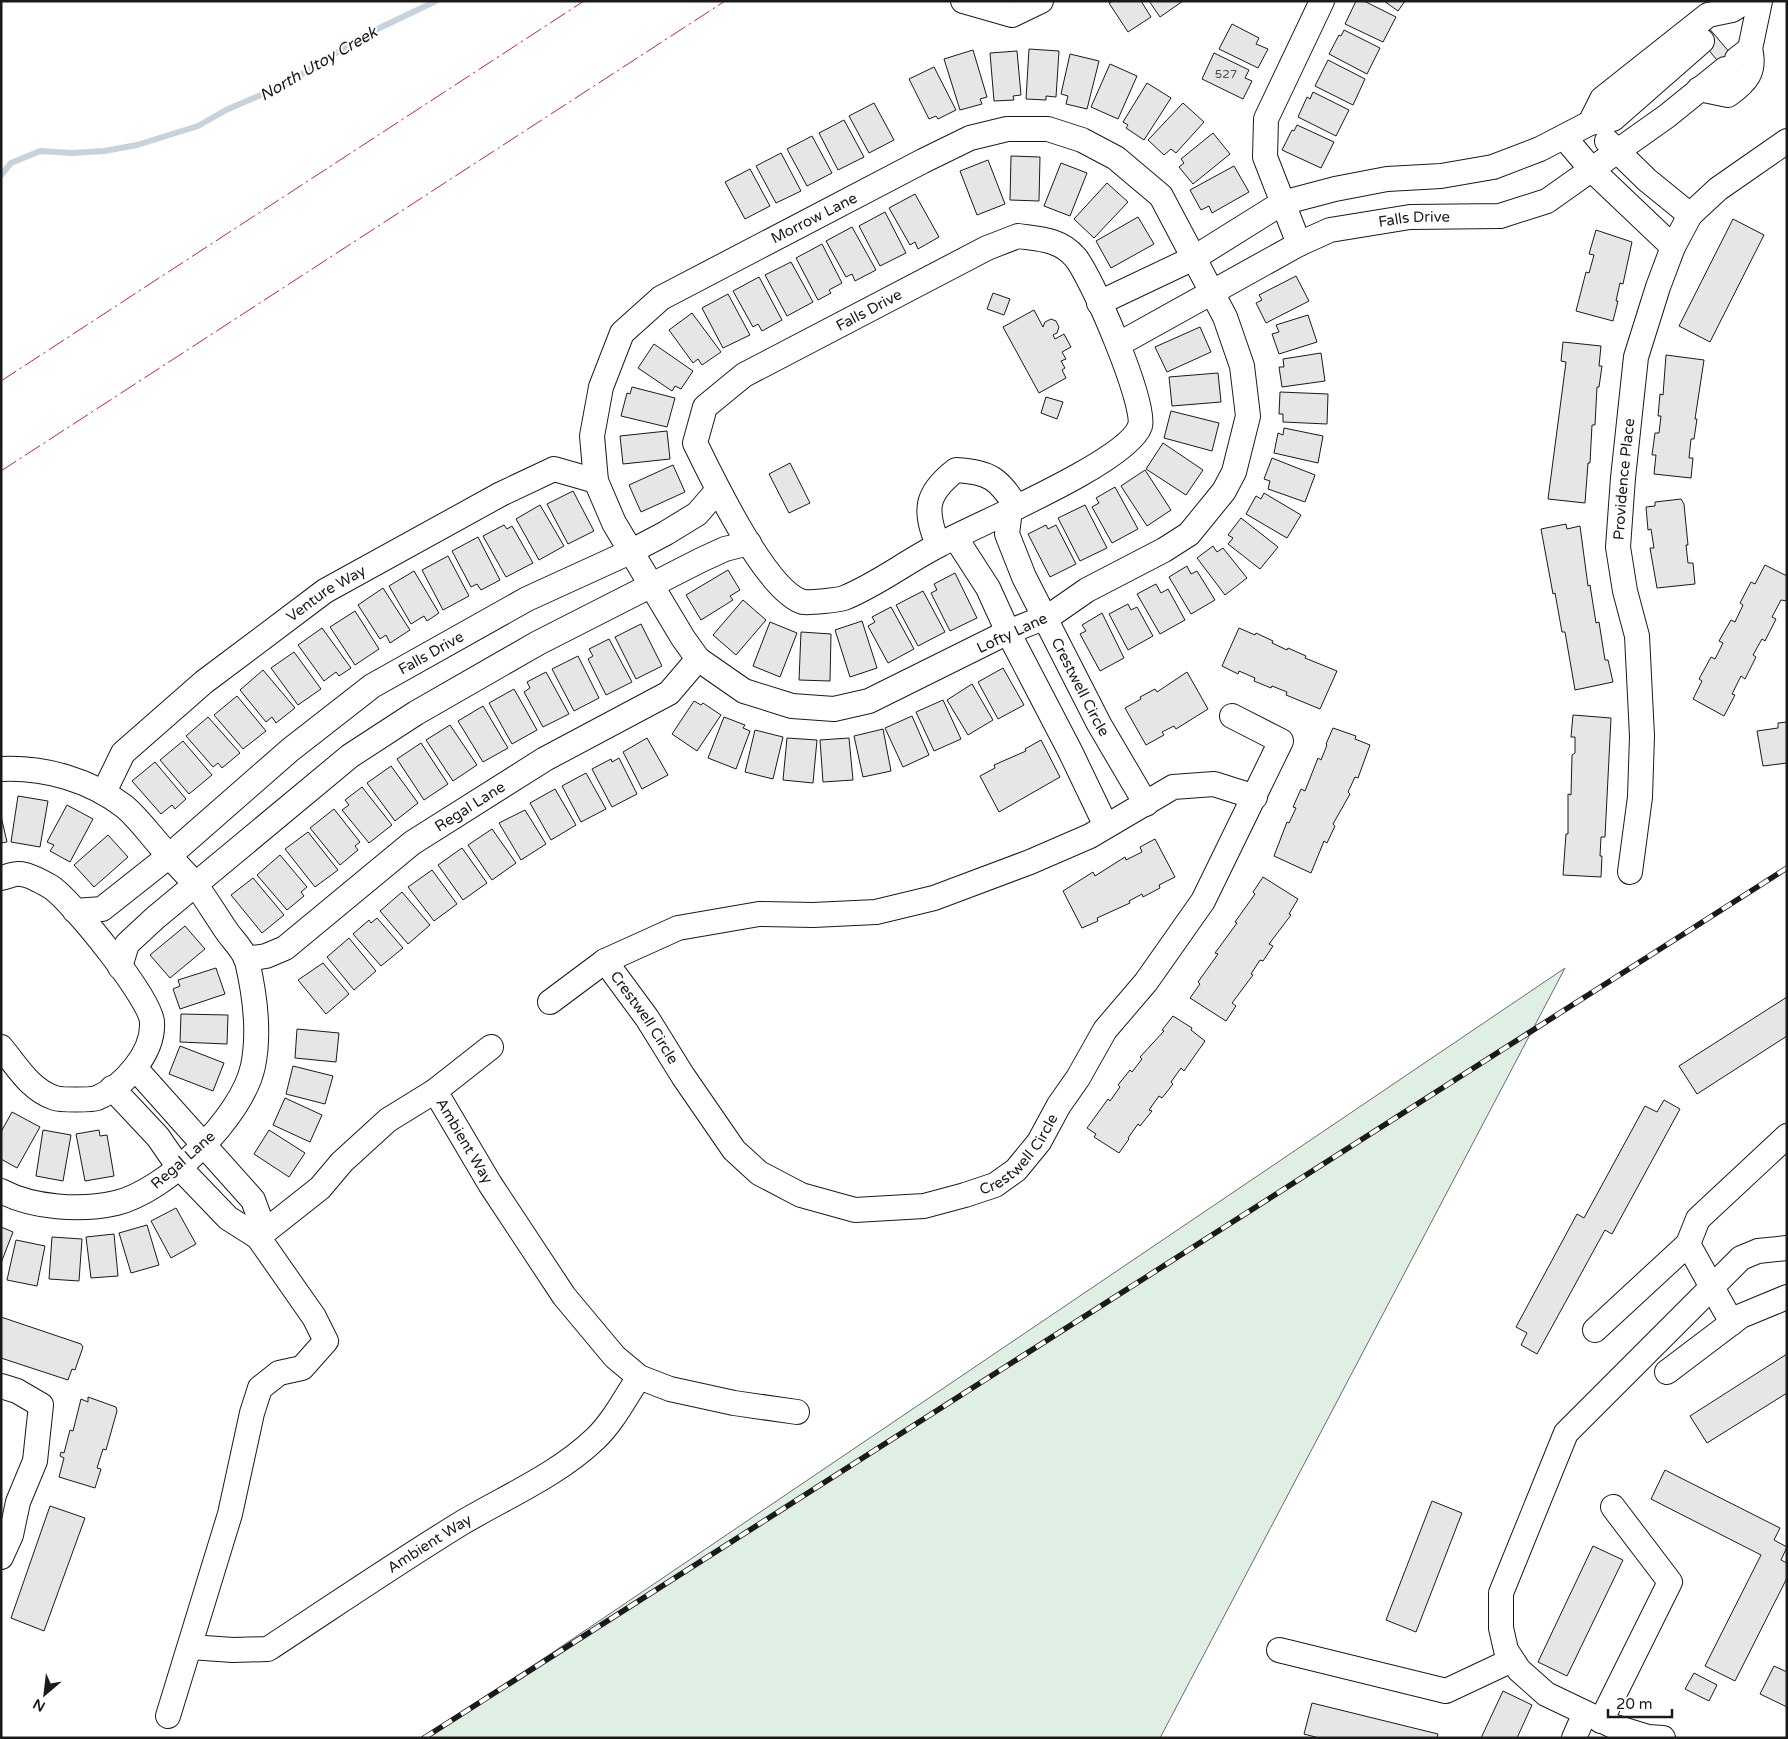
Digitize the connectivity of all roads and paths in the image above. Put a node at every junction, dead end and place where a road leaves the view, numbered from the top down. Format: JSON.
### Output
{"nodes":[{"id":1,"x":963,"y":1,"type":"edge"},
{"id":2,"x":1041,"y":1,"type":"edge"},
{"id":3,"x":1322,"y":1,"type":"edge"},
{"id":4,"x":1760,"y":1,"type":"edge"},
{"id":5,"x":1739,"y":6,"type":"edge"},
{"id":6,"x":1737,"y":59,"type":"junction"},
{"id":7,"x":1699,"y":89,"type":"junction"},
{"id":8,"x":1590,"y":124,"type":"junction"},
{"id":9,"x":1564,"y":137,"type":"junction"},
{"id":10,"x":1787,"y":141,"type":"edge"},
{"id":11,"x":1618,"y":151,"type":"junction"},
{"id":12,"x":1591,"y":169,"type":"junction"},
{"id":13,"x":1282,"y":204,"type":"junction"},
{"id":14,"x":1690,"y":215,"type":"junction"},
{"id":15,"x":1299,"y":244,"type":"junction"},
{"id":16,"x":1673,"y":246,"type":"junction"},
{"id":17,"x":1194,"y":258,"type":"junction"},
{"id":18,"x":1211,"y":292,"type":"junction"},
{"id":19,"x":1099,"y":303,"type":"junction"},
{"id":20,"x":1119,"y":344,"type":"junction"},
{"id":21,"x":596,"y":481,"type":"junction"},
{"id":22,"x":718,"y":490,"type":"junction"},
{"id":23,"x":1013,"y":508,"type":"junction"},
{"id":24,"x":946,"y":541,"type":"junction"},
{"id":25,"x":749,"y":543,"type":"junction"},
{"id":26,"x":630,"y":552,"type":"junction"},
{"id":27,"x":654,"y":586,"type":"junction"},
{"id":28,"x":1044,"y":618,"type":"junction"},
{"id":29,"x":1008,"y":632,"type":"junction"},
{"id":30,"x":698,"y":659,"type":"junction"},
{"id":31,"x":1232,"y":716,"type":"dead end"},
{"id":32,"x":1,"y":769,"type":"edge"},
{"id":33,"x":104,"y":792,"type":"junction"},
{"id":34,"x":1254,"y":798,"type":"junction"},
{"id":35,"x":1146,"y":804,"type":"junction"},
{"id":36,"x":1106,"y":826,"type":"junction"},
{"id":37,"x":169,"y":856,"type":"junction"},
{"id":38,"x":1630,"y":872,"type":"dead end"},
{"id":39,"x":1,"y":878,"type":"edge"},
{"id":40,"x":194,"y":884,"type":"junction"},
{"id":41,"x":75,"y":911,"type":"junction"},
{"id":42,"x":246,"y":959,"type":"junction"},
{"id":43,"x":605,"y":961,"type":"junction"},
{"id":44,"x":120,"y":966,"type":"junction"},
{"id":45,"x":550,"y":1002,"type":"dead end"},
{"id":46,"x":491,"y":1047,"type":"dead end"},
{"id":47,"x":4,"y":1053,"type":"edge"},
{"id":48,"x":135,"y":1068,"type":"junction"},
{"id":49,"x":112,"y":1088,"type":"junction"},
{"id":50,"x":435,"y":1091,"type":"junction"},
{"id":51,"x":1787,"y":1136,"type":"edge"},
{"id":52,"x":204,"y":1145,"type":"junction"},
{"id":53,"x":178,"y":1166,"type":"junction"},
{"id":54,"x":1,"y":1191,"type":"edge"},
{"id":55,"x":258,"y":1237,"type":"junction"},
{"id":56,"x":1688,"y":1244,"type":"junction"},
{"id":57,"x":1787,"y":1248,"type":"edge"},
{"id":58,"x":1711,"y":1286,"type":"junction"},
{"id":59,"x":1787,"y":1297,"type":"edge"},
{"id":60,"x":1732,"y":1323,"type":"junction"},
{"id":61,"x":1595,"y":1330,"type":"dead end"},
{"id":62,"x":1667,"y":1372,"type":"dead end"},
{"id":63,"x":640,"y":1377,"type":"junction"},
{"id":64,"x":1,"y":1386,"type":"edge"},
{"id":65,"x":798,"y":1412,"type":"dead end"},
{"id":66,"x":1613,"y":1507,"type":"dead end"},
{"id":67,"x":1,"y":1557,"type":"edge"},
{"id":68,"x":190,"y":1647,"type":"junction"},
{"id":69,"x":1279,"y":1650,"type":"dead end"},
{"id":70,"x":1512,"y":1660,"type":"junction"},
{"id":71,"x":168,"y":1716,"type":"dead end"},
{"id":72,"x":1593,"y":1717,"type":"junction"},
{"id":73,"x":1574,"y":1738,"type":"edge"},
{"id":74,"x":1663,"y":1738,"type":"edge"}],
"edges":[{"from":1,"to":2,"type":"street"},
{"from":3,"to":13,"type":"street"},
{"from":4,"to":6,"type":"street"},
{"from":5,"to":8,"type":"street"},
{"from":5,"to":8,"type":"street"},
{"from":6,"to":7,"type":"street","name":"Falls Drive"},
{"from":6,"to":7,"type":"street"},
{"from":7,"to":11,"type":"street","name":"Falls Drive"},
{"from":8,"to":9,"type":"street"},
{"from":8,"to":11,"type":"street"},
{"from":9,"to":12,"type":"street"},
{"from":9,"to":13,"type":"street"},
{"from":10,"to":14,"type":"street","name":"Providence Place"},
{"from":11,"to":12,"type":"street","name":"Falls Drive"},
{"from":11,"to":14,"type":"street"},
{"from":12,"to":15,"type":"street","name":"Falls Drive"},
{"from":12,"to":16,"type":"street"},
{"from":13,"to":15,"type":"street"},
{"from":13,"to":17,"type":"street"},
{"from":14,"to":16,"type":"street","name":"Providence Place"},
{"from":15,"to":18,"type":"street","name":"Falls Drive"},
{"from":16,"to":38,"type":"street","name":"Providence Place"},
{"from":17,"to":18,"type":"street","name":"Morrow Lane"},
{"from":17,"to":19,"type":"street"},
{"from":17,"to":21,"type":"street","name":"Morrow Lane"},
{"from":18,"to":20,"type":"street","name":"Falls Drive"},
{"from":18,"to":28,"type":"street","name":"Lofty Lane"},
{"from":19,"to":20,"type":"street","name":"Falls Drive"},
{"from":19,"to":22,"type":"street","name":"Falls Drive"},
{"from":20,"to":23,"type":"street","name":"Falls Drive"},
{"from":21,"to":26,"type":"street","name":"Morrow Lane"},
{"from":21,"to":33,"type":"street","name":"Venture Way"},
{"from":22,"to":25,"type":"street","name":"Falls Drive"},
{"from":22,"to":26,"type":"street","name":"Falls Drive"},
{"from":23,"to":24,"type":"street","name":"Falls Drive"},
{"from":23,"to":24,"type":"street"},
{"from":23,"to":28,"type":"street","name":"Crestwell Circle"},
{"from":24,"to":25,"type":"street","name":"Falls Drive"},
{"from":24,"to":29,"type":"street"},
{"from":25,"to":27,"type":"street"},
{"from":26,"to":27,"type":"street","name":"Lofty Lane"},
{"from":26,"to":37,"type":"street","name":"Falls Drive"},
{"from":27,"to":30,"type":"street","name":"Lofty Lane"},
{"from":27,"to":40,"type":"street"},
{"from":28,"to":29,"type":"street","name":"Lofty Lane"},
{"from":28,"to":35,"type":"street","name":"Crestwell Circle"},
{"from":29,"to":30,"type":"street","name":"Lofty Lane"},
{"from":29,"to":36,"type":"street"},
{"from":30,"to":42,"type":"street","name":"Regal Lane"},
{"from":31,"to":34,"type":"street"},
{"from":32,"to":33,"type":"street"},
{"from":33,"to":37,"type":"street"},
{"from":34,"to":35,"type":"street","name":"Crestwell Circle"},
{"from":34,"to":43,"type":"street","name":"Crestwell Circle"},
{"from":35,"to":36,"type":"street","name":"Crestwell Circle"},
{"from":36,"to":43,"type":"street","name":"Crestwell Circle"},
{"from":37,"to":40,"type":"street"},
{"from":37,"to":41,"type":"street","name":"Falls Drive"},
{"from":39,"to":41,"type":"street"},
{"from":40,"to":42,"type":"street","name":"Regal Lane"},
{"from":40,"to":44,"type":"street"},
{"from":41,"to":44,"type":"street"},
{"from":42,"to":52,"type":"street","name":"Regal Lane"},
{"from":43,"to":45,"type":"street","name":"Crestwell Circle"},
{"from":44,"to":48,"type":"street"},
{"from":46,"to":50,"type":"street"},
{"from":47,"to":49,"type":"street"},
{"from":48,"to":49,"type":"street"},
{"from":48,"to":52,"type":"street"},
{"from":49,"to":53,"type":"street"},
{"from":50,"to":55,"type":"street"},
{"from":50,"to":63,"type":"street","name":"Ambient Way"},
{"from":51,"to":56,"type":"street"},
{"from":52,"to":53,"type":"street","name":"Regal Lane"},
{"from":52,"to":55,"type":"street"},
{"from":53,"to":54,"type":"street","name":"Regal Lane"},
{"from":53,"to":55,"type":"street"},
{"from":55,"to":68,"type":"street"},
{"from":56,"to":58,"type":"street"},
{"from":56,"to":61,"type":"street"},
{"from":57,"to":58,"type":"street"},
{"from":58,"to":60,"type":"street"},
{"from":58,"to":70,"type":"street"},
{"from":59,"to":60,"type":"street"},
{"from":60,"to":62,"type":"street"},
{"from":63,"to":65,"type":"street","name":"Ambient Way"},
{"from":63,"to":68,"type":"street","name":"Ambient Way"},
{"from":64,"to":67,"type":"street"},
{"from":66,"to":72,"type":"street"},
{"from":68,"to":71,"type":"street"},
{"from":69,"to":70,"type":"street"},
{"from":70,"to":72,"type":"street"},
{"from":72,"to":73,"type":"street"},
{"from":72,"to":74,"type":"street"}]}
